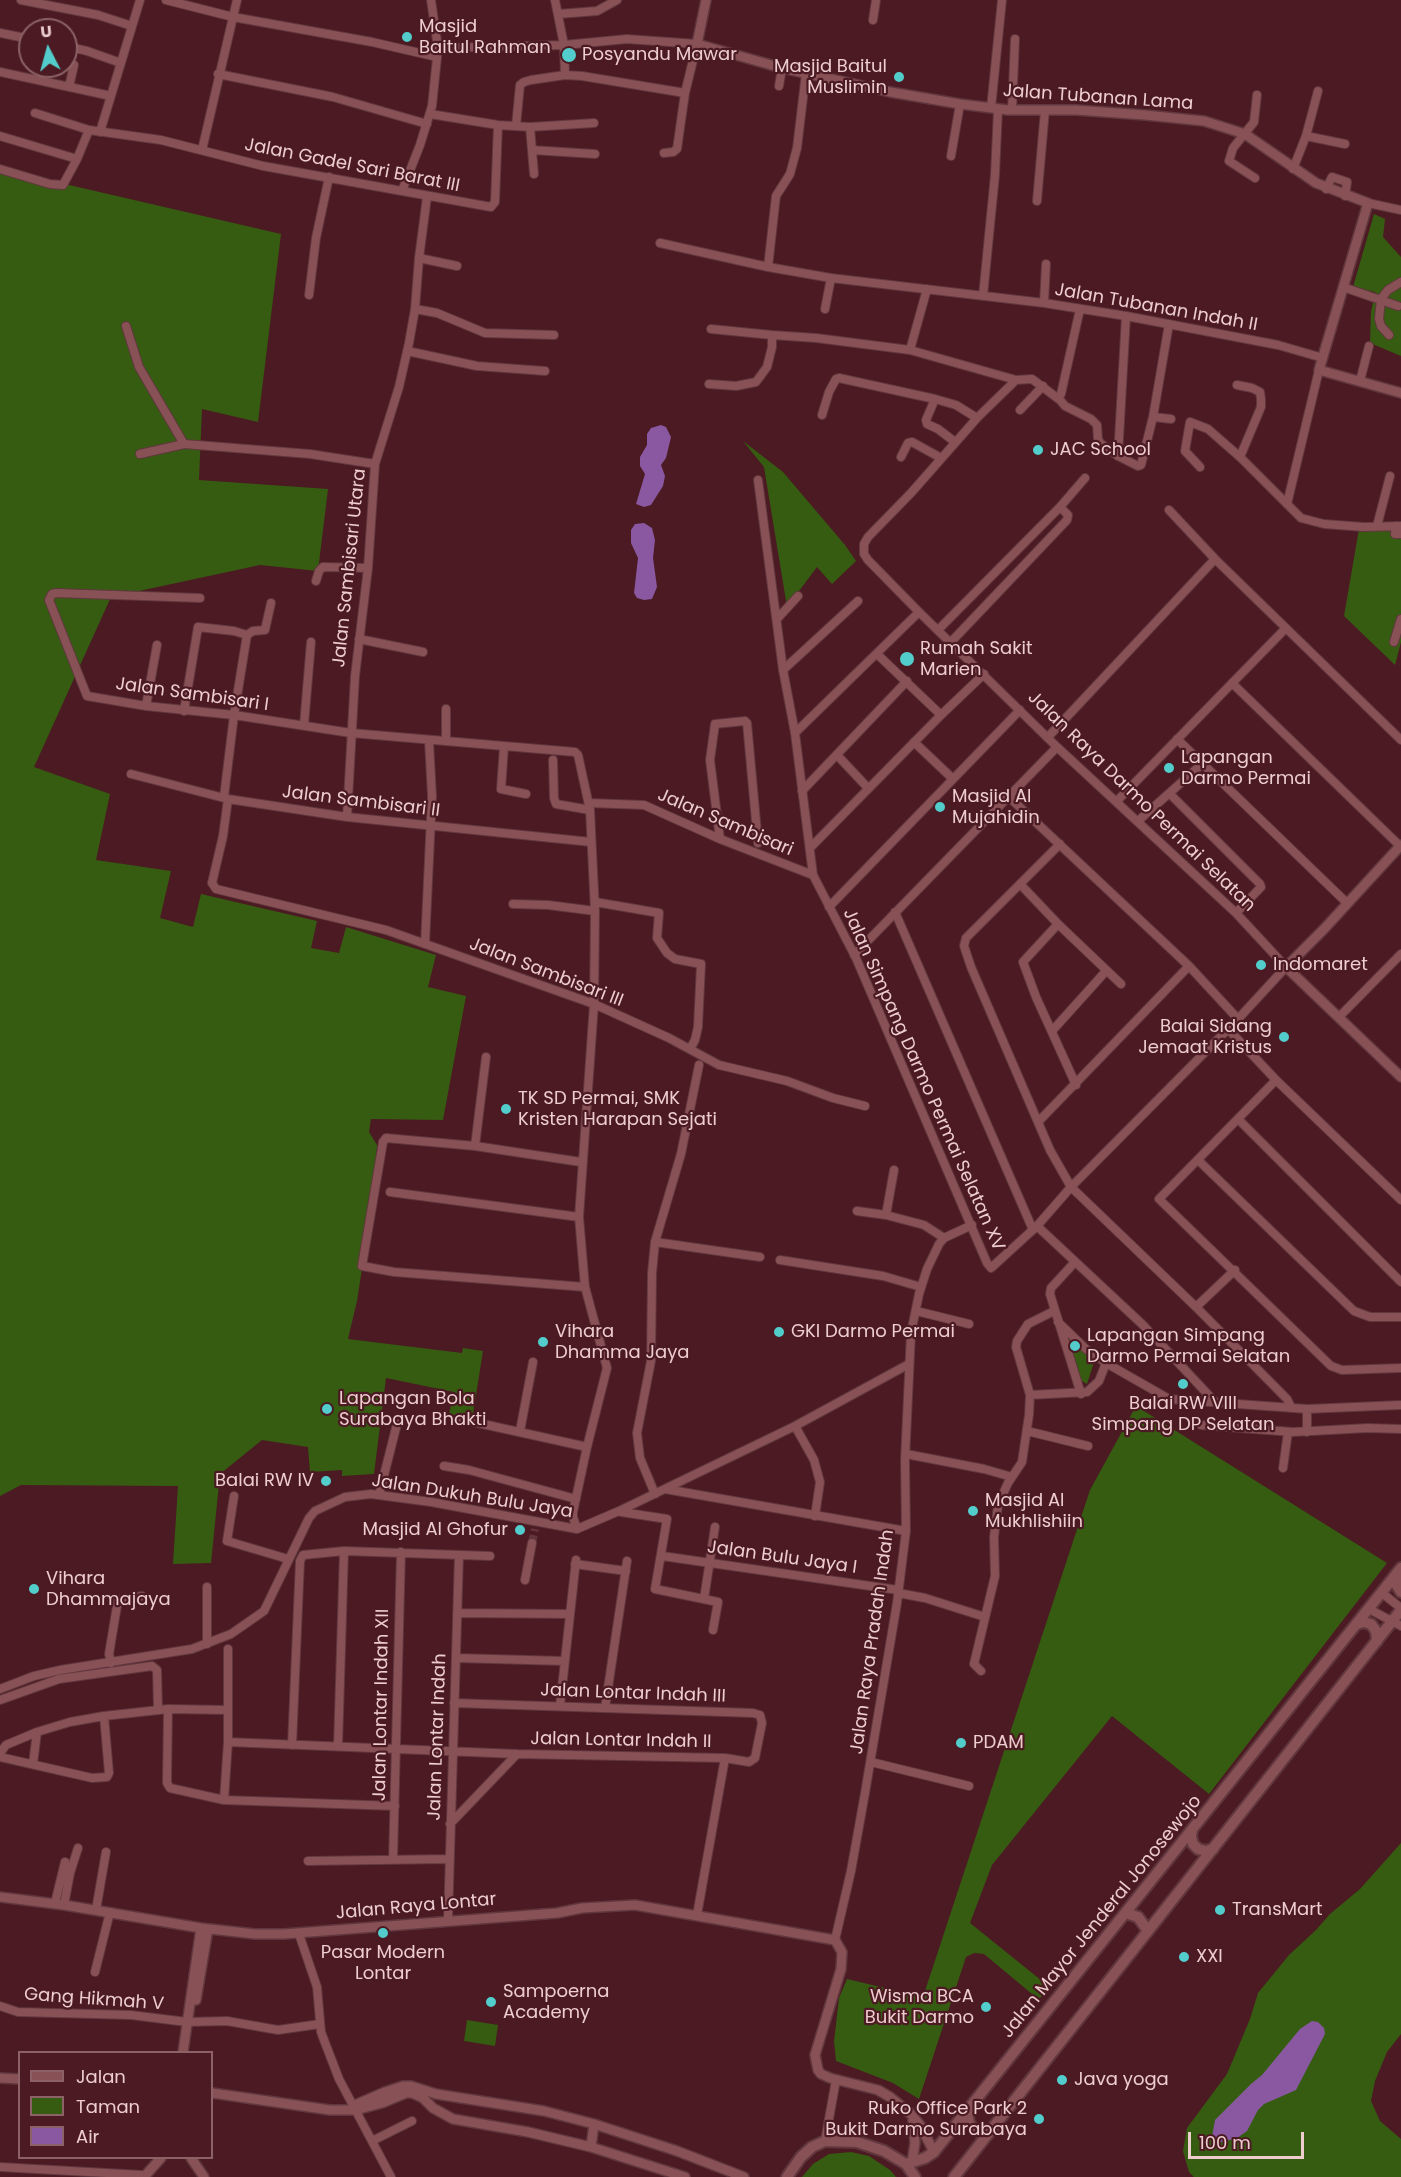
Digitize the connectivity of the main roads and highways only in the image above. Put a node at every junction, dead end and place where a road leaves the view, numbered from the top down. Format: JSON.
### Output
{"nodes":[{"id":1,"x":1398,"y":1571,"type":"edge"},
{"id":2,"x":1401,"y":1592,"type":"edge"},
{"id":3,"x":1401,"y":1609,"type":"edge"},
{"id":4,"x":1357,"y":1624,"type":"junction"},
{"id":5,"x":1396,"y":1624,"type":"edge"},
{"id":6,"x":1377,"y":1641,"type":"junction"},
{"id":7,"x":1192,"y":1830,"type":"junction"},
{"id":8,"x":1213,"y":1849,"type":"junction"},
{"id":9,"x":1126,"y":1913,"type":"junction"},
{"id":10,"x":1148,"y":1931,"type":"junction"},
{"id":11,"x":967,"y":2112,"type":"junction"},
{"id":12,"x":990,"y":2130,"type":"junction"},
{"id":13,"x":909,"y":2163,"type":"junction"},
{"id":14,"x":787,"y":2177,"type":"edge"},
{"id":15,"x":915,"y":2177,"type":"edge"},
{"id":16,"x":954,"y":2177,"type":"edge"}],
"edges":[{"from":1,"to":2,"type":"main road"},
{"from":1,"to":4,"type":"main road","name":"Jalan Mayor Jenderal Jonosewojo"},
{"from":3,"to":5,"type":"main road"},
{"from":4,"to":6,"type":"main road"},
{"from":4,"to":7,"type":"main road","name":"Jalan Mayor Jenderal Jonosewojo"},
{"from":5,"to":6,"type":"main road"},
{"from":6,"to":8,"type":"main road"},
{"from":7,"to":8,"type":"main road"},
{"from":7,"to":9,"type":"main road","name":"Jalan Mayor Jenderal Jonosewojo"},
{"from":8,"to":10,"type":"main road"},
{"from":9,"to":10,"type":"main road"},
{"from":9,"to":11,"type":"main road","name":"Jalan Mayor Jenderal Jonosewojo"},
{"from":10,"to":12,"type":"main road"},
{"from":11,"to":12,"type":"main road"},
{"from":11,"to":13,"type":"main road","name":"Jalan Mayor Jenderal Jonosewojo"},
{"from":12,"to":16,"type":"main road"},
{"from":13,"to":14,"type":"main road"},
{"from":13,"to":15,"type":"main road"}]}
